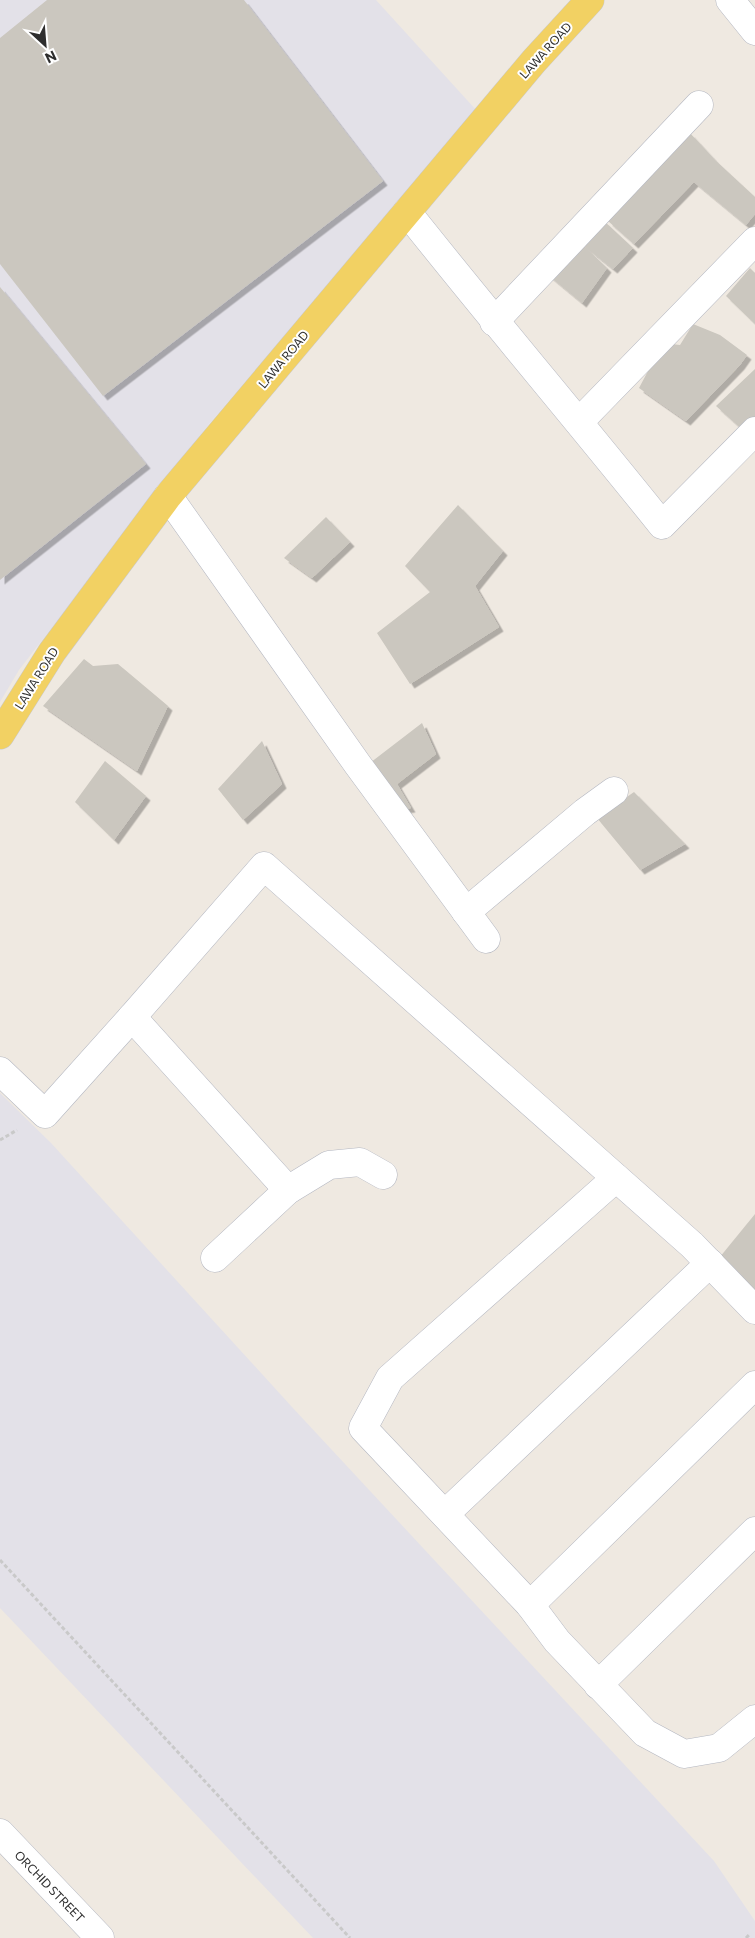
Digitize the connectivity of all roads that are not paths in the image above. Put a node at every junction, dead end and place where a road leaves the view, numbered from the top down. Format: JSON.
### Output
{"nodes":[{"id":1,"x":590,"y":0,"type":"edge"},
{"id":2,"x":730,"y":0,"type":"edge"},
{"id":3,"x":755,"y":30,"type":"edge"},
{"id":4,"x":699,"y":105,"type":"dead end"},
{"id":5,"x":407,"y":212,"type":"junction"},
{"id":6,"x":755,"y":242,"type":"edge"},
{"id":7,"x":494,"y":322,"type":"junction"},
{"id":8,"x":580,"y":422,"type":"junction"},
{"id":9,"x":755,"y":431,"type":"edge"},
{"id":10,"x":168,"y":496,"type":"junction"},
{"id":11,"x":0,"y":735,"type":"edge"},
{"id":12,"x":614,"y":791,"type":"dead end"},
{"id":13,"x":466,"y":912,"type":"junction"},
{"id":14,"x":486,"y":939,"type":"dead end"},
{"id":15,"x":132,"y":1017,"type":"junction"},
{"id":16,"x":0,"y":1071,"type":"edge"},
{"id":17,"x":383,"y":1175,"type":"dead end"},
{"id":18,"x":616,"y":1178,"type":"junction"},
{"id":19,"x":288,"y":1190,"type":"junction"},
{"id":20,"x":215,"y":1258,"type":"dead end"},
{"id":21,"x":710,"y":1264,"type":"junction"},
{"id":22,"x":755,"y":1310,"type":"edge"},
{"id":23,"x":755,"y":1385,"type":"edge"},
{"id":24,"x":445,"y":1514,"type":"junction"},
{"id":25,"x":755,"y":1531,"type":"edge"},
{"id":26,"x":530,"y":1605,"type":"junction"},
{"id":27,"x":598,"y":1685,"type":"junction"},
{"id":28,"x":755,"y":1719,"type":"edge"},
{"id":29,"x":0,"y":1833,"type":"edge"},
{"id":30,"x":100,"y":1938,"type":"edge"}],
"edges":[{"from":1,"to":5,"type":"main road","name":"LAWA ROAD"},
{"from":2,"to":3,"type":"street"},
{"from":4,"to":7,"type":"street"},
{"from":5,"to":7,"type":"street"},
{"from":5,"to":10,"type":"main road","name":"LAWA ROAD"},
{"from":6,"to":8,"type":"street"},
{"from":7,"to":8,"type":"street"},
{"from":8,"to":9,"type":"street"},
{"from":10,"to":11,"type":"main road","name":"LAWA ROAD"},
{"from":10,"to":13,"type":"street"},
{"from":12,"to":13,"type":"street"},
{"from":13,"to":14,"type":"street"},
{"from":15,"to":16,"type":"street"},
{"from":15,"to":18,"type":"street"},
{"from":15,"to":19,"type":"street"},
{"from":17,"to":19,"type":"street"},
{"from":18,"to":21,"type":"street"},
{"from":18,"to":24,"type":"street"},
{"from":19,"to":20,"type":"street"},
{"from":21,"to":22,"type":"street"},
{"from":21,"to":24,"type":"street"},
{"from":23,"to":26,"type":"street"},
{"from":24,"to":26,"type":"street"},
{"from":25,"to":27,"type":"street"},
{"from":26,"to":27,"type":"street"},
{"from":27,"to":28,"type":"street"},
{"from":29,"to":30,"type":"street","name":"ORCHID STREET"}]}
